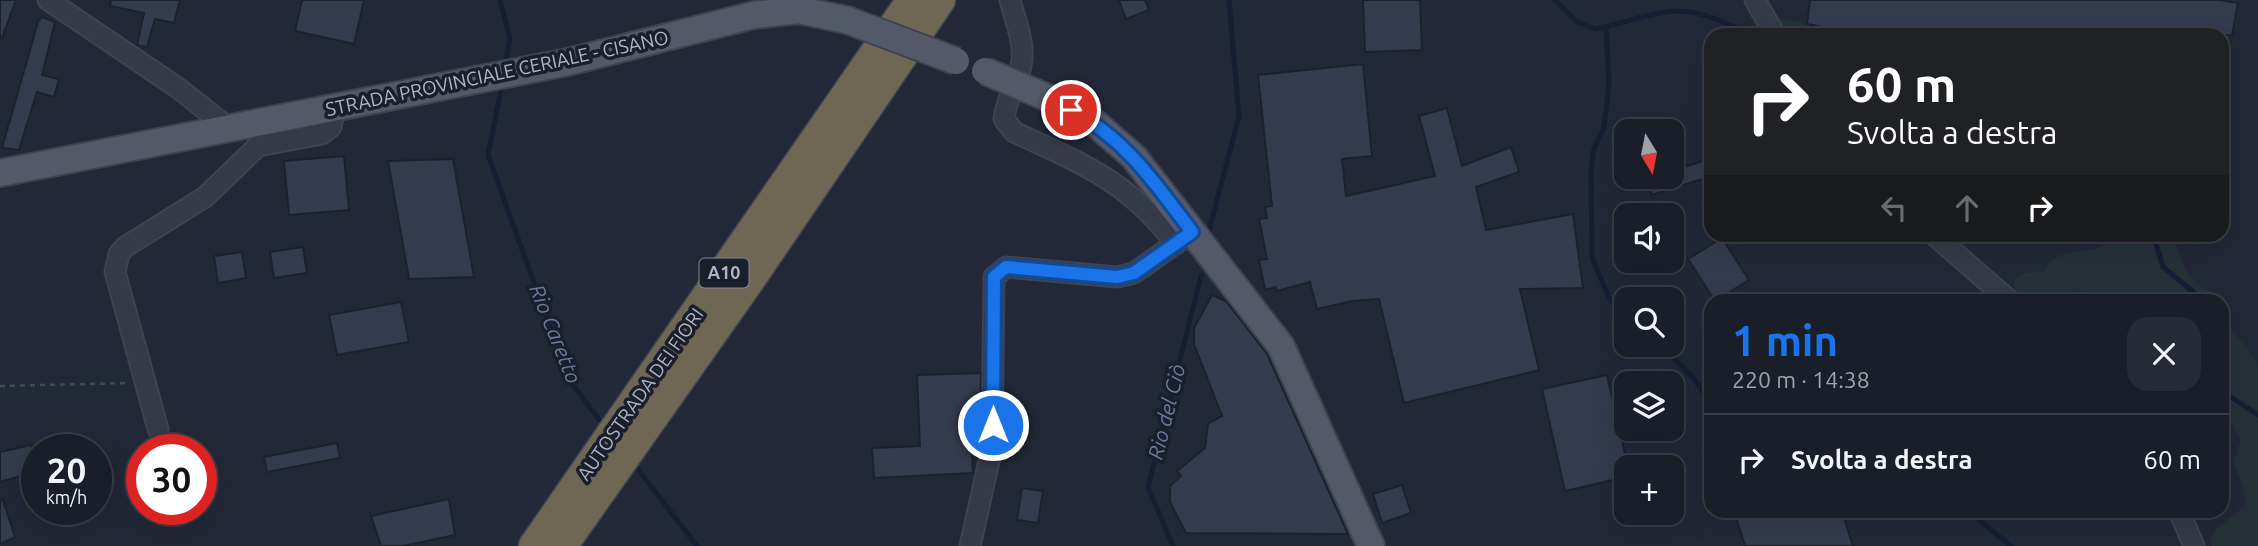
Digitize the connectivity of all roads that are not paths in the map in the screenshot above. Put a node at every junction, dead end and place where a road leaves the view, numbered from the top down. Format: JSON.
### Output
{"nodes":[{"id":1,"x":48,"y":0,"type":"edge"},
{"id":2,"x":912,"y":0,"type":"edge"},
{"id":3,"x":940,"y":0,"type":"edge"},
{"id":4,"x":1010,"y":0,"type":"edge"},
{"id":5,"x":1755,"y":0,"type":"edge"},
{"id":6,"x":1771,"y":28,"type":"edge"},
{"id":7,"x":335,"y":108,"type":"junction"},
{"id":8,"x":230,"y":129,"type":"junction"},
{"id":9,"x":0,"y":173,"type":"edge"},
{"id":10,"x":1184,"y":238,"type":"junction"},
{"id":11,"x":1942,"y":242,"type":"edge"},
{"id":12,"x":2002,"y":294,"type":"edge"},
{"id":13,"x":158,"y":429,"type":"dead end"},
{"id":14,"x":2182,"y":518,"type":"edge"},
{"id":15,"x":534,"y":546,"type":"edge"},
{"id":16,"x":562,"y":546,"type":"edge"},
{"id":17,"x":970,"y":546,"type":"edge"},
{"id":18,"x":1371,"y":546,"type":"edge"},
{"id":19,"x":2194,"y":546,"type":"edge"}],
"edges":[{"from":1,"to":8,"type":"street"},
{"from":2,"to":15,"type":"highway","name":"AUTOSTRADA DEI FIORI","number":"A10"},
{"from":3,"to":16,"type":"highway","name":"AUTOSTRADA DEI FIORI","number":"A10"},
{"from":4,"to":10,"type":"street"},
{"from":5,"to":6,"type":"street"},
{"from":7,"to":8,"type":"main road","name":"STRADA PROVINCIALE CERIALE - CISANO"},
{"from":7,"to":10,"type":"main road","name":"STRADA PROVINCIALE CERIALE - CISANO","bridge":true},
{"from":7,"to":13,"type":"street"},
{"from":8,"to":9,"type":"main road","name":"STRADA PROVINCIALE CERIALE - CISANO"},
{"from":10,"to":17,"type":"street"},
{"from":10,"to":18,"type":"main road","name":"STRADA PROVINCIALE CERIALE - CISANO"},
{"from":11,"to":12,"type":"street"},
{"from":14,"to":19,"type":"street"}]}
